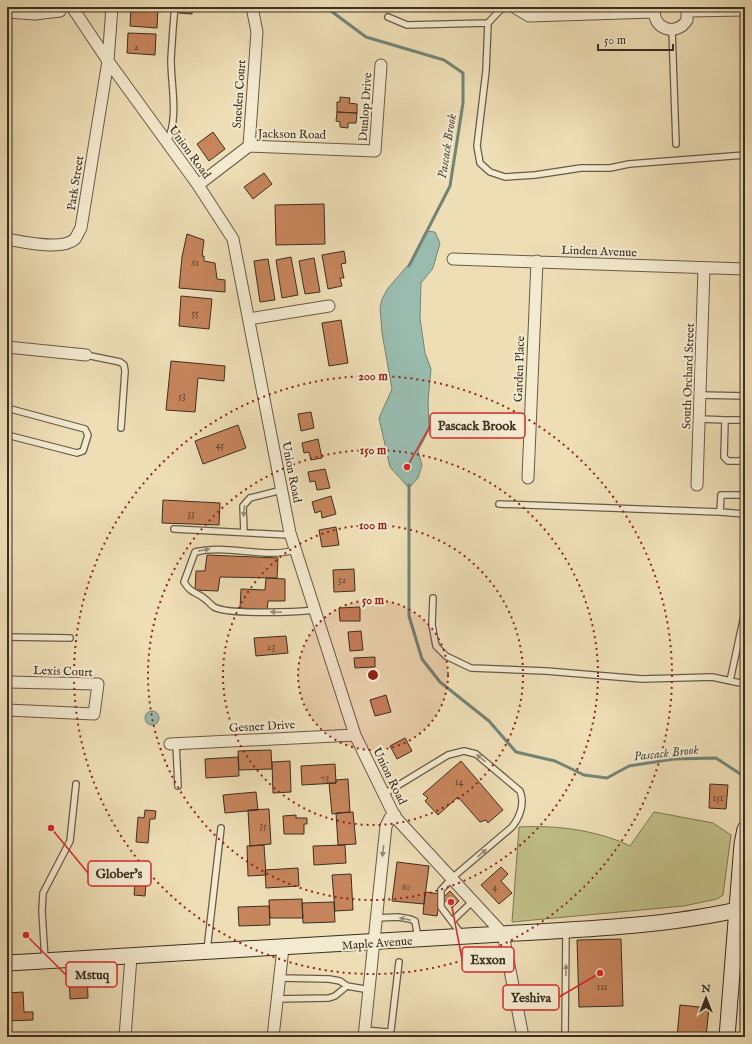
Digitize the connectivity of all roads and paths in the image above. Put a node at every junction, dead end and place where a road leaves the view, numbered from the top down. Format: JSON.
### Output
{"nodes":[{"id":1,"x":61,"y":7,"type":"edge"},
{"id":2,"x":72,"y":7,"type":"edge"},
{"id":3,"x":112,"y":7,"type":"edge"},
{"id":4,"x":175,"y":7,"type":"edge"},
{"id":5,"x":252,"y":7,"type":"edge"},
{"id":6,"x":503,"y":7,"type":"edge"},
{"id":7,"x":514,"y":7,"type":"edge"},
{"id":8,"x":687,"y":9,"type":"edge"},
{"id":9,"x":655,"y":10,"type":"edge"},
{"id":10,"x":745,"y":10,"type":"edge"},
{"id":11,"x":7,"y":13,"type":"edge"},
{"id":12,"x":388,"y":17,"type":"dead end"},
{"id":13,"x":488,"y":23,"type":"junction"},
{"id":14,"x":672,"y":30,"type":"junction"},
{"id":15,"x":108,"y":61,"type":"junction"},
{"id":16,"x":381,"y":65,"type":"dead end"},
{"id":17,"x":167,"y":142,"type":"junction"},
{"id":18,"x":676,"y":144,"type":"dead end"},
{"id":19,"x":249,"y":146,"type":"junction"},
{"id":20,"x":375,"y":151,"type":"joint"},
{"id":21,"x":745,"y":155,"type":"edge"},
{"id":22,"x":198,"y":185,"type":"junction"},
{"id":23,"x":7,"y":240,"type":"edge"},
{"id":24,"x":453,"y":259,"type":"dead end"},
{"id":25,"x":537,"y":261,"type":"junction"},
{"id":26,"x":704,"y":268,"type":"junction"},
{"id":27,"x":745,"y":269,"type":"edge"},
{"id":28,"x":329,"y":306,"type":"dead end"},
{"id":29,"x":249,"y":319,"type":"junction"},
{"id":30,"x":7,"y":348,"type":"edge"},
{"id":31,"x":86,"y":355,"type":"joint"},
{"id":32,"x":700,"y":395,"type":"junction"},
{"id":33,"x":745,"y":396,"type":"edge"},
{"id":34,"x":7,"y":408,"type":"edge"},
{"id":35,"x":700,"y":420,"type":"junction"},
{"id":36,"x":725,"y":420,"type":"junction"},
{"id":37,"x":745,"y":420,"type":"edge"},
{"id":38,"x":121,"y":428,"type":"dead end"},
{"id":39,"x":7,"y":435,"type":"edge"},
{"id":40,"x":745,"y":458,"type":"edge"},
{"id":41,"x":528,"y":478,"type":"dead end"},
{"id":42,"x":698,"y":485,"type":"dead end"},
{"id":43,"x":282,"y":490,"type":"junction"},
{"id":44,"x":745,"y":495,"type":"edge"},
{"id":45,"x":499,"y":504,"type":"dead end"},
{"id":46,"x":720,"y":512,"type":"junction"},
{"id":47,"x":745,"y":514,"type":"edge"},
{"id":48,"x":174,"y":529,"type":"dead end"},
{"id":49,"x":244,"y":532,"type":"junction"},
{"id":50,"x":291,"y":535,"type":"junction"},
{"id":51,"x":296,"y":550,"type":"junction"},
{"id":52,"x":433,"y":598,"type":"dead end"},
{"id":53,"x":315,"y":610,"type":"junction"},
{"id":54,"x":745,"y":611,"type":"edge"},
{"id":55,"x":7,"y":638,"type":"edge"},
{"id":56,"x":70,"y":638,"type":"dead end"},
{"id":57,"x":730,"y":681,"type":"junction"},
{"id":58,"x":7,"y":682,"type":"edge"},
{"id":59,"x":745,"y":684,"type":"edge"},
{"id":60,"x":7,"y":710,"type":"edge"},
{"id":61,"x":355,"y":735,"type":"junction"},
{"id":62,"x":173,"y":743,"type":"joint"},
{"id":63,"x":76,"y":784,"type":"dead end"},
{"id":64,"x":178,"y":786,"type":"dead end"},
{"id":65,"x":384,"y":794,"type":"junction"},
{"id":66,"x":394,"y":816,"type":"junction"},
{"id":67,"x":221,"y":828,"type":"dead end"},
{"id":68,"x":745,"y":829,"type":"edge"},
{"id":69,"x":742,"y":870,"type":"edge"},
{"id":70,"x":452,"y":878,"type":"junction"},
{"id":71,"x":473,"y":901,"type":"junction"},
{"id":72,"x":741,"y":909,"type":"edge"},
{"id":73,"x":376,"y":918,"type":"junction"},
{"id":74,"x":452,"y":921,"type":"junction"},
{"id":75,"x":566,"y":929,"type":"junction"},
{"id":76,"x":502,"y":934,"type":"junction"},
{"id":77,"x":464,"y":936,"type":"junction"},
{"id":78,"x":418,"y":940,"type":"junction"},
{"id":79,"x":373,"y":943,"type":"junction"},
{"id":80,"x":283,"y":948,"type":"junction"},
{"id":81,"x":207,"y":952,"type":"junction"},
{"id":82,"x":131,"y":957,"type":"junction"},
{"id":83,"x":45,"y":961,"type":"junction"},
{"id":84,"x":399,"y":962,"type":"dead end"},
{"id":85,"x":7,"y":963,"type":"edge"},
{"id":86,"x":280,"y":978,"type":"junction"},
{"id":87,"x":348,"y":986,"type":"junction"},
{"id":88,"x":370,"y":990,"type":"junction"},
{"id":89,"x":278,"y":999,"type":"junction"},
{"id":90,"x":365,"y":1034,"type":"edge"},
{"id":91,"x":125,"y":1037,"type":"edge"},
{"id":92,"x":273,"y":1037,"type":"edge"},
{"id":93,"x":523,"y":1037,"type":"edge"},
{"id":94,"x":565,"y":1037,"type":"edge"},
{"id":95,"x":727,"y":1037,"type":"edge"}],
"edges":[{"from":1,"to":11,"type":"street"},
{"from":2,"to":15,"type":"street","name":"Union Road"},
{"from":3,"to":15,"type":"street","name":"Park Street"},
{"from":4,"to":17,"type":"lane"},
{"from":5,"to":19,"type":"street","name":"Sneden Court"},
{"from":6,"to":13,"type":"lane"},
{"from":7,"to":9,"type":"street"},
{"from":8,"to":10,"type":"street"},
{"from":8,"to":14,"type":"street"},
{"from":9,"to":14,"type":"street"},
{"from":12,"to":13,"type":"lane"},
{"from":13,"to":21,"type":"lane"},
{"from":14,"to":18,"type":"lane"},
{"from":15,"to":17,"type":"street","name":"Union Road"},
{"from":15,"to":23,"type":"street","name":"Park Street"},
{"from":16,"to":20,"type":"street","name":"Dunlop Drive"},
{"from":17,"to":22,"type":"street","name":"Union Road"},
{"from":19,"to":20,"type":"street","name":"Jackson Road"},
{"from":19,"to":22,"type":"street","name":"Jackson Road"},
{"from":22,"to":29,"type":"street","name":"Union Road"},
{"from":24,"to":25,"type":"street","name":"Linden Avenue"},
{"from":25,"to":26,"type":"street","name":"Linden Avenue"},
{"from":25,"to":41,"type":"street","name":"Garden Place"},
{"from":26,"to":27,"type":"street","name":"Linden Avenue"},
{"from":26,"to":32,"type":"street","name":"South Orchard Street"},
{"from":28,"to":29,"type":"street"},
{"from":29,"to":43,"type":"street","name":"Union Road"},
{"from":30,"to":31,"type":"street"},
{"from":31,"to":38,"type":"lane"},
{"from":32,"to":33,"type":"lane"},
{"from":32,"to":35,"type":"street","name":"South Orchard Street"},
{"from":34,"to":39,"type":"lane"},
{"from":35,"to":36,"type":"lane"},
{"from":35,"to":42,"type":"street","name":"South Orchard Street"},
{"from":36,"to":37,"type":"lane"},
{"from":36,"to":40,"type":"lane"},
{"from":43,"to":49,"type":"lane","one_way":true},
{"from":43,"to":50,"type":"street","name":"Union Road"},
{"from":44,"to":46,"type":"lane"},
{"from":45,"to":46,"type":"lane"},
{"from":46,"to":47,"type":"lane"},
{"from":48,"to":49,"type":"lane"},
{"from":49,"to":50,"type":"lane"},
{"from":50,"to":51,"type":"street","name":"Union Road"},
{"from":51,"to":53,"type":"street","name":"Union Road"},
{"from":53,"to":51,"type":"lane","one_way":true},
{"from":52,"to":57,"type":"lane"},
{"from":53,"to":61,"type":"street","name":"Union Road"},
{"from":54,"to":57,"type":"lane"},
{"from":55,"to":56,"type":"lane"},
{"from":57,"to":59,"type":"lane"},
{"from":58,"to":60,"type":"street","name":"Lexis Court"},
{"from":61,"to":62,"type":"street","name":"Gesner Drive"},
{"from":61,"to":65,"type":"street","name":"Union Road"},
{"from":62,"to":64,"type":"lane"},
{"from":63,"to":83,"type":"lane"},
{"from":65,"to":66,"type":"street","name":"Union Road"},
{"from":70,"to":65,"type":"lane","one_way":true},
{"from":66,"to":70,"type":"street","name":"Union Road"},
{"from":66,"to":73,"type":"street","one_way":true},
{"from":67,"to":81,"type":"lane"},
{"from":68,"to":69,"type":"street"},
{"from":69,"to":72,"type":"street"},
{"from":70,"to":71,"type":"street","name":"Union Road"},
{"from":70,"to":74,"type":"lane"},
{"from":71,"to":74,"type":"lane"},
{"from":71,"to":76,"type":"street","name":"Union Road"},
{"from":72,"to":75,"type":"street","name":"Maple Avenue"},
{"from":72,"to":95,"type":"street"},
{"from":78,"to":73,"type":"lane","one_way":true},
{"from":73,"to":79,"type":"street"},
{"from":74,"to":77,"type":"lane"},
{"from":75,"to":76,"type":"street","name":"Maple Avenue"},
{"from":94,"to":75,"type":"lane","one_way":true},
{"from":76,"to":77,"type":"street","name":"Maple Avenue"},
{"from":76,"to":93,"type":"street"},
{"from":77,"to":78,"type":"street","name":"Maple Avenue"},
{"from":78,"to":79,"type":"street","name":"Maple Avenue"},
{"from":79,"to":80,"type":"street","name":"Maple Avenue"},
{"from":79,"to":88,"type":"street"},
{"from":80,"to":81,"type":"street","name":"Maple Avenue"},
{"from":80,"to":86,"type":"street"},
{"from":81,"to":82,"type":"street","name":"Maple Avenue"},
{"from":82,"to":83,"type":"street","name":"Maple Avenue"},
{"from":82,"to":91,"type":"street"},
{"from":83,"to":85,"type":"street","name":"Maple Avenue"},
{"from":84,"to":90,"type":"lane"},
{"from":86,"to":87,"type":"lane"},
{"from":86,"to":89,"type":"street"},
{"from":87,"to":88,"type":"lane"},
{"from":87,"to":89,"type":"lane"},
{"from":88,"to":90,"type":"street"},
{"from":89,"to":92,"type":"street"}]}
